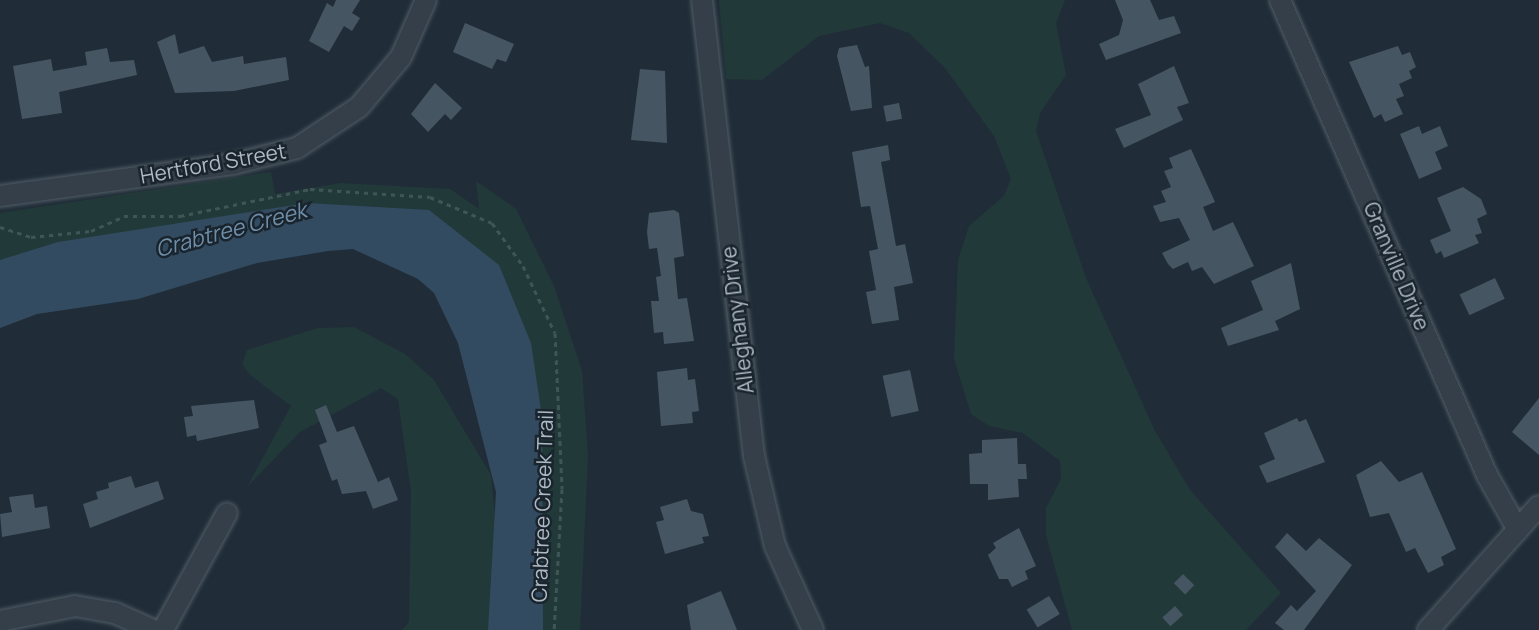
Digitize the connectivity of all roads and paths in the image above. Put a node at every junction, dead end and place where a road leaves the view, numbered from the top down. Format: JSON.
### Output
{"nodes":[{"id":1,"x":426,"y":0,"type":"edge"},
{"id":2,"x":702,"y":0,"type":"edge"},
{"id":3,"x":1280,"y":0,"type":"edge"},
{"id":4,"x":0,"y":196,"type":"edge"},
{"id":5,"x":0,"y":226,"type":"edge"},
{"id":6,"x":1539,"y":506,"type":"edge"},
{"id":7,"x":227,"y":513,"type":"dead end"},
{"id":8,"x":1518,"y":530,"type":"junction"},
{"id":9,"x":0,"y":621,"type":"edge"},
{"id":10,"x":153,"y":630,"type":"edge"},
{"id":11,"x":163,"y":630,"type":"edge"},
{"id":12,"x":554,"y":630,"type":"edge"},
{"id":13,"x":813,"y":630,"type":"edge"},
{"id":14,"x":1428,"y":630,"type":"edge"}],
"edges":[{"from":1,"to":4,"type":"street","name":"Hertford Street"},
{"from":2,"to":13,"type":"street","name":"Alleghany Drive"},
{"from":3,"to":8,"type":"street","name":"Granville Drive"},
{"from":5,"to":12,"type":"path","name":"Crabtree Creek Trail"},
{"from":6,"to":8,"type":"street"},
{"from":7,"to":11,"type":"street"},
{"from":8,"to":14,"type":"street"},
{"from":9,"to":10,"type":"street"}]}
